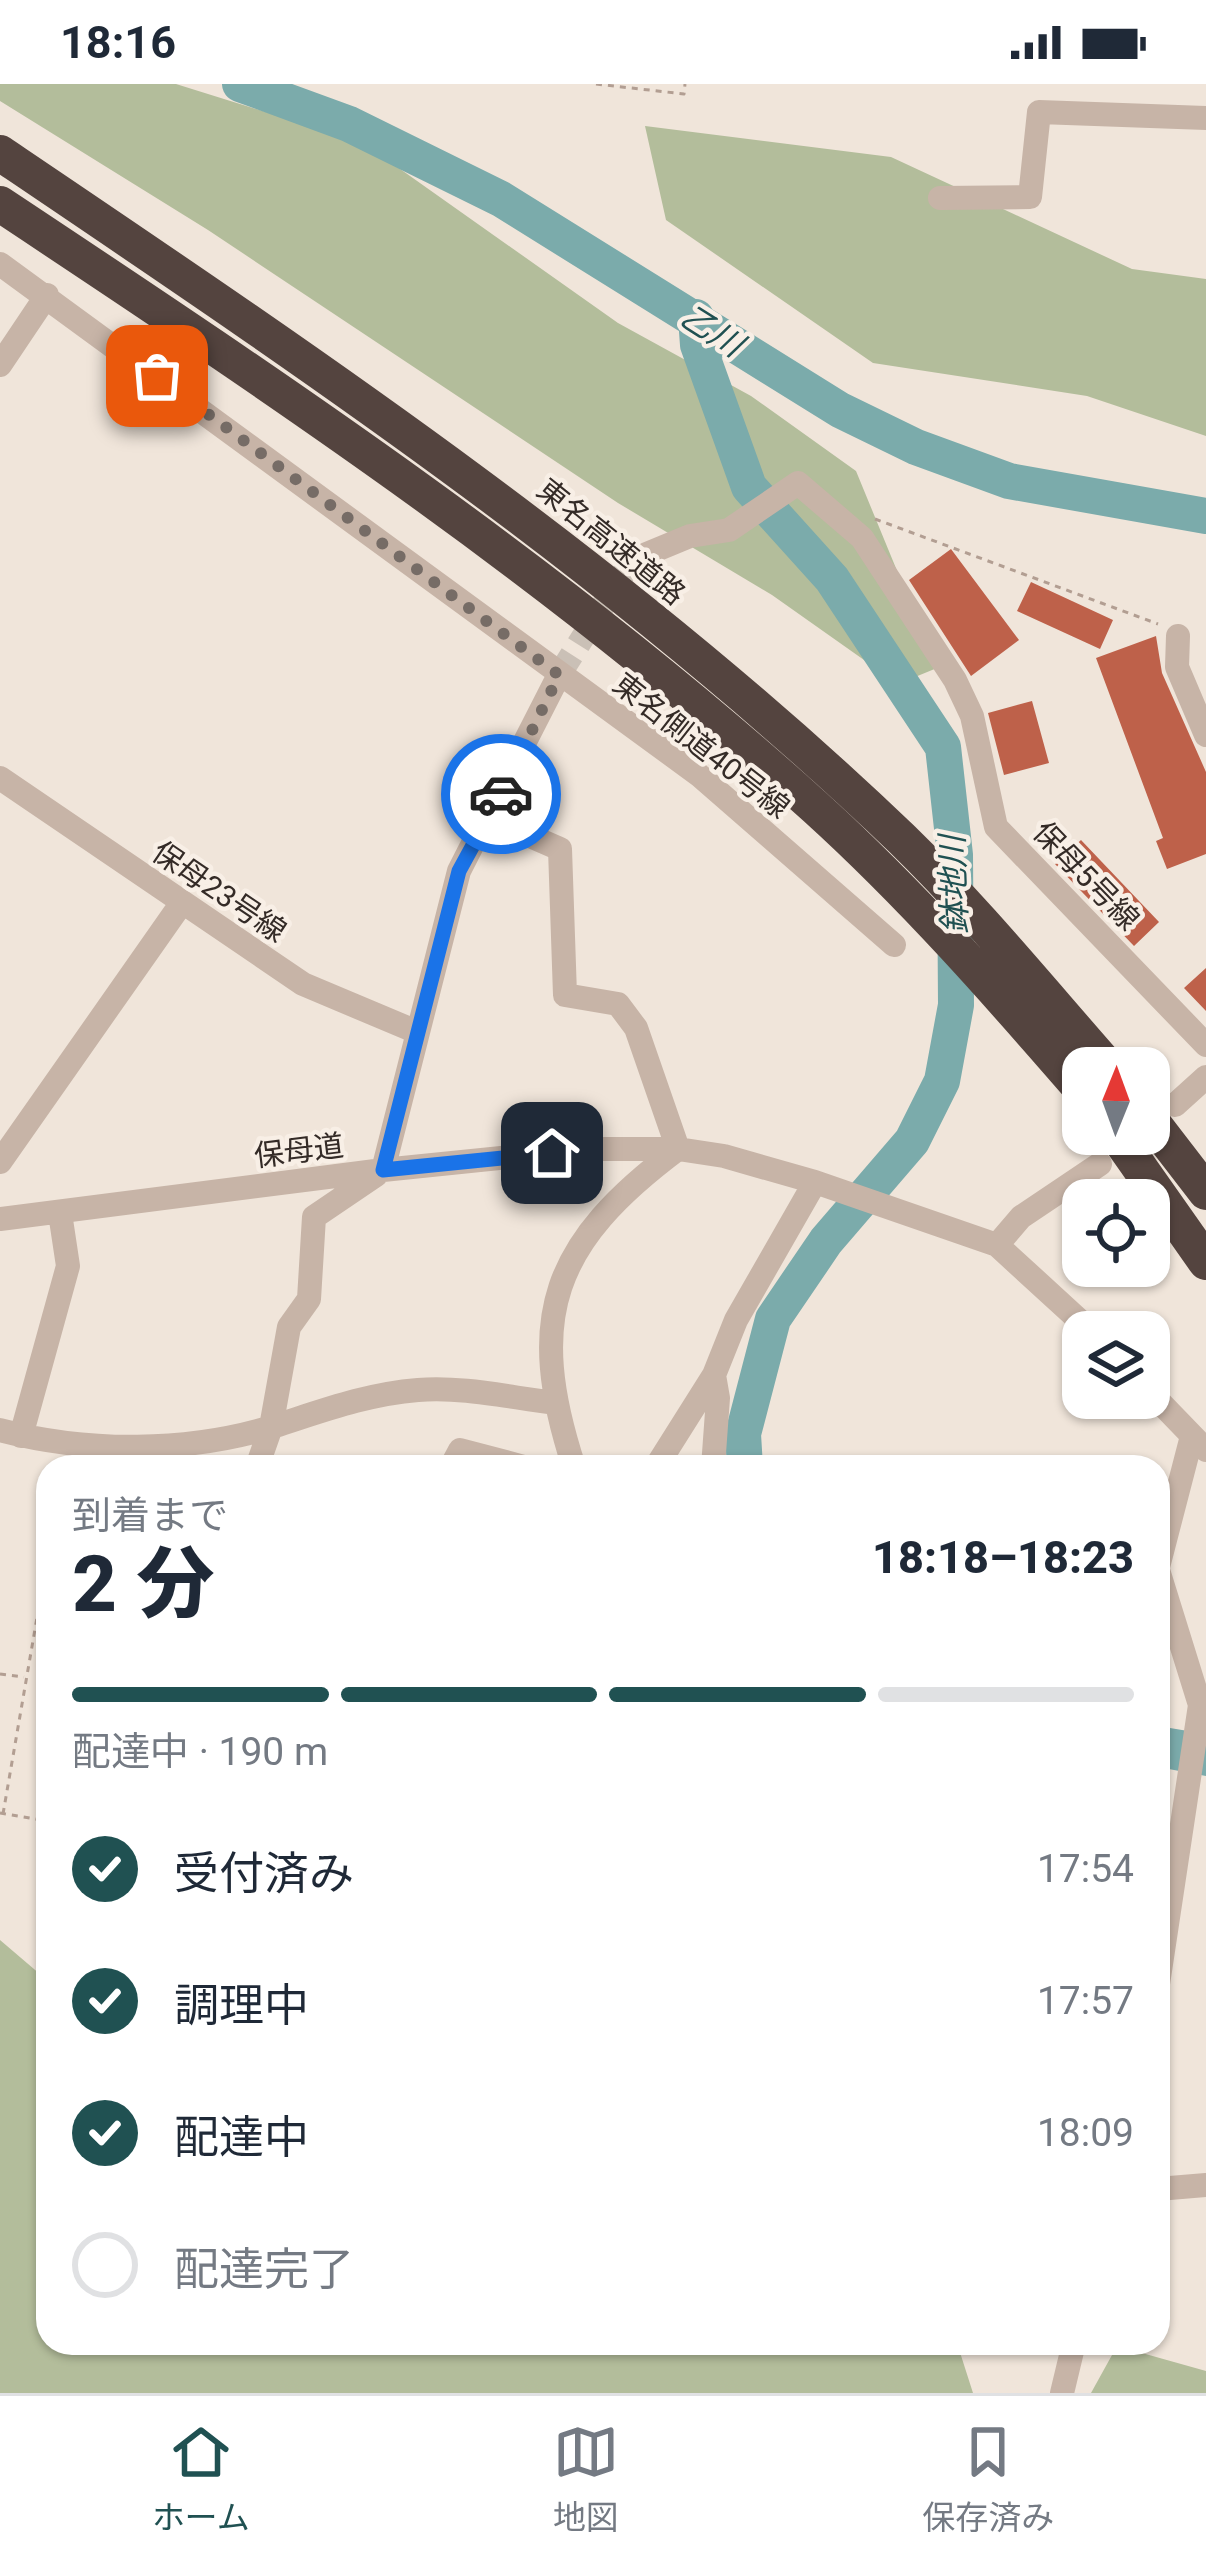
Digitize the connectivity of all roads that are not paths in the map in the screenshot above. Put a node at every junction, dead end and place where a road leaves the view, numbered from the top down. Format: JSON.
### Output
{"nodes":[{"id":1,"x":1206,"y":118,"type":"edge"},
{"id":2,"x":0,"y":153,"type":"edge"},
{"id":3,"x":940,"y":198,"type":"dead end"},
{"id":4,"x":0,"y":204,"type":"edge"},
{"id":5,"x":0,"y":264,"type":"edge"},
{"id":6,"x":47,"y":295,"type":"junction"},
{"id":7,"x":0,"y":365,"type":"edge"},
{"id":8,"x":632,"y":560,"type":"tunnel mouth"},
{"id":9,"x":1178,"y":637,"type":"road end"},
{"id":10,"x":559,"y":675,"type":"junction"},
{"id":11,"x":1206,"y":735,"type":"edge"},
{"id":12,"x":0,"y":778,"type":"edge"},
{"id":13,"x":489,"y":818,"type":"junction"},
{"id":14,"x":181,"y":904,"type":"junction"},
{"id":15,"x":894,"y":945,"type":"dead end"},
{"id":16,"x":417,"y":1032,"type":"junction"},
{"id":17,"x":1206,"y":1045,"type":"edge"},
{"id":18,"x":1090,"y":1047,"type":"edge"},
{"id":19,"x":1062,"y":1067,"type":"edge"},
{"id":20,"x":1206,"y":1077,"type":"edge"},
{"id":21,"x":1170,"y":1105,"type":"edge"},
{"id":22,"x":1170,"y":1126,"type":"edge"},
{"id":23,"x":678,"y":1149,"type":"junction"},
{"id":24,"x":1100,"y":1155,"type":"edge"},
{"id":25,"x":1113,"y":1155,"type":"edge"},
{"id":26,"x":0,"y":1162,"type":"edge"},
{"id":27,"x":383,"y":1170,"type":"junction"},
{"id":28,"x":826,"y":1185,"type":"junction"},
{"id":29,"x":1206,"y":1192,"type":"edge"},
{"id":30,"x":60,"y":1214,"type":"junction"},
{"id":31,"x":0,"y":1219,"type":"edge"},
{"id":32,"x":997,"y":1245,"type":"junction"},
{"id":33,"x":1206,"y":1262,"type":"edge"},
{"id":34,"x":1069,"y":1311,"type":"edge"},
{"id":35,"x":714,"y":1375,"type":"junction"},
{"id":36,"x":556,"y":1402,"type":"junction"},
{"id":37,"x":1170,"y":1413,"type":"edge"},
{"id":38,"x":271,"y":1427,"type":"junction"},
{"id":39,"x":10,"y":1433,"type":"edge"},
{"id":40,"x":1199,"y":1443,"type":"edge"},
{"id":41,"x":261,"y":1455,"type":"edge"},
{"id":42,"x":571,"y":1455,"type":"edge"},
{"id":43,"x":664,"y":1455,"type":"edge"},
{"id":44,"x":714,"y":1455,"type":"edge"},
{"id":45,"x":1170,"y":1532,"type":"edge"},
{"id":46,"x":1170,"y":1608,"type":"edge"},
{"id":47,"x":1170,"y":1905,"type":"edge"},
{"id":48,"x":1206,"y":2185,"type":"edge"},
{"id":49,"x":1170,"y":2188,"type":"edge"},
{"id":50,"x":1071,"y":2355,"type":"edge"},
{"id":51,"x":1062,"y":2393,"type":"edge"}],
"edges":[{"from":1,"to":3,"type":"street"},
{"from":2,"to":18,"type":"highway","name":"東名高速道路"},
{"from":4,"to":19,"type":"highway"},
{"from":5,"to":6,"type":"street","name":"東名側道40号線"},
{"from":6,"to":7,"type":"street"},
{"from":6,"to":10,"type":"street","name":"東名側道40号線"},
{"from":8,"to":17,"type":"street","name":"保母5号線"},
{"from":9,"to":11,"type":"street"},
{"from":10,"to":13,"type":"street"},
{"from":10,"to":15,"type":"street","name":"東名側道40号線"},
{"from":12,"to":14,"type":"street","name":"保母23号線"},
{"from":13,"to":16,"type":"street"},
{"from":13,"to":23,"type":"street"},
{"from":14,"to":16,"type":"street","name":"保母23号線"},
{"from":14,"to":26,"type":"street"},
{"from":16,"to":27,"type":"street"},
{"from":20,"to":21,"type":"street"},
{"from":22,"to":29,"type":"highway"},
{"from":23,"to":27,"type":"street","name":"保母道"},
{"from":23,"to":28,"type":"street","name":"保母道"},
{"from":23,"to":36,"type":"street"},
{"from":24,"to":32,"type":"street"},
{"from":25,"to":33,"type":"highway"},
{"from":27,"to":30,"type":"street","name":"保母道"},
{"from":27,"to":38,"type":"street"},
{"from":28,"to":32,"type":"street","name":"保母道"},
{"from":28,"to":35,"type":"street"},
{"from":30,"to":31,"type":"street","name":"保母道"},
{"from":30,"to":39,"type":"street"},
{"from":32,"to":34,"type":"street"},
{"from":35,"to":43,"type":"street"},
{"from":35,"to":44,"type":"street"},
{"from":36,"to":38,"type":"street"},
{"from":36,"to":42,"type":"street"},
{"from":37,"to":40,"type":"street"},
{"from":38,"to":39,"type":"street"},
{"from":38,"to":41,"type":"street"},
{"from":40,"to":45,"type":"street"},
{"from":46,"to":47,"type":"street"},
{"from":48,"to":49,"type":"street"},
{"from":50,"to":51,"type":"street"}]}
